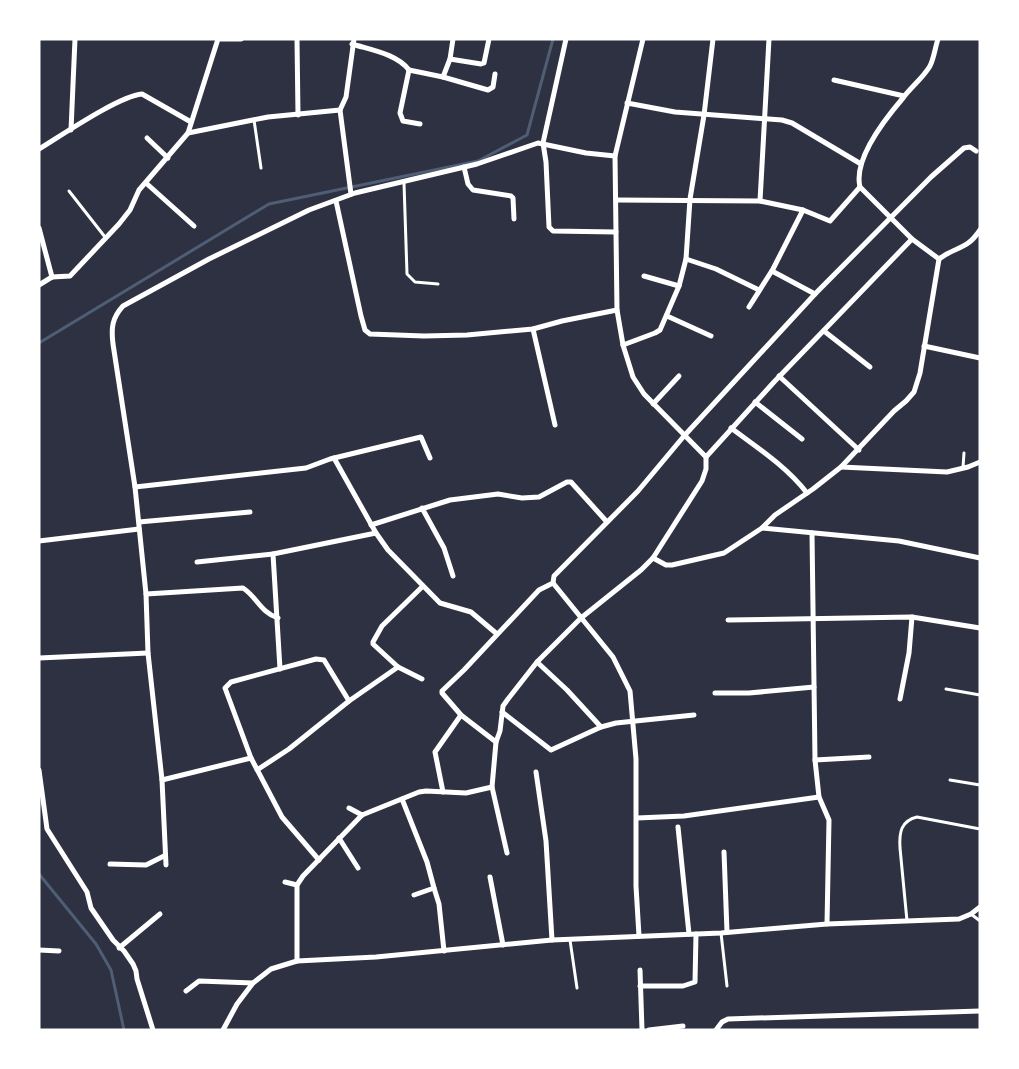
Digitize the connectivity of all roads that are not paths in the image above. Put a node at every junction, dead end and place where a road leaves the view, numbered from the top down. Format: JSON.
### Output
{"nodes":[{"id":1,"x":75,"y":39,"type":"edge"},
{"id":2,"x":242,"y":39,"type":"edge"},
{"id":3,"x":297,"y":39,"type":"edge"},
{"id":4,"x":453,"y":39,"type":"edge"},
{"id":5,"x":489,"y":39,"type":"edge"},
{"id":6,"x":566,"y":39,"type":"edge"},
{"id":7,"x":643,"y":39,"type":"edge"},
{"id":8,"x":713,"y":39,"type":"edge"},
{"id":9,"x":769,"y":39,"type":"edge"},
{"id":10,"x":938,"y":39,"type":"edge"},
{"id":11,"x":353,"y":41,"type":"edge"},
{"id":12,"x":450,"y":59,"type":"junction"},
{"id":13,"x":410,"y":70,"type":"junction"},
{"id":14,"x":495,"y":74,"type":"dead end"},
{"id":15,"x":443,"y":77,"type":"junction"},
{"id":16,"x":834,"y":80,"type":"dead end"},
{"id":17,"x":904,"y":96,"type":"junction"},
{"id":18,"x":627,"y":103,"type":"junction"},
{"id":19,"x":340,"y":110,"type":"junction"},
{"id":20,"x":298,"y":115,"type":"junction"},
{"id":21,"x":704,"y":115,"type":"junction"},
{"id":22,"x":764,"y":119,"type":"junction"},
{"id":23,"x":254,"y":120,"type":"junction"},
{"id":24,"x":191,"y":122,"type":"junction"},
{"id":25,"x":420,"y":124,"type":"dead end"},
{"id":26,"x":71,"y":130,"type":"junction"},
{"id":27,"x":188,"y":133,"type":"junction"},
{"id":28,"x":147,"y":138,"type":"dead end"},
{"id":29,"x":543,"y":143,"type":"junction"},
{"id":30,"x":39,"y":149,"type":"edge"},
{"id":31,"x":976,"y":151,"type":"dead end"},
{"id":32,"x":615,"y":156,"type":"junction"},
{"id":33,"x":168,"y":158,"type":"junction"},
{"id":34,"x":861,"y":164,"type":"junction"},
{"id":35,"x":464,"y":167,"type":"junction"},
{"id":36,"x":261,"y":168,"type":"dead end"},
{"id":37,"x":404,"y":181,"type":"junction"},
{"id":38,"x":146,"y":183,"type":"junction"},
{"id":39,"x":860,"y":188,"type":"junction"},
{"id":40,"x":69,"y":191,"type":"dead end"},
{"id":41,"x":350,"y":192,"type":"junction"},
{"id":42,"x":690,"y":199,"type":"junction"},
{"id":43,"x":616,"y":200,"type":"junction"},
{"id":44,"x":336,"y":201,"type":"junction"},
{"id":45,"x":760,"y":201,"type":"junction"},
{"id":46,"x":803,"y":210,"type":"junction"},
{"id":47,"x":514,"y":219,"type":"dead end"},
{"id":48,"x":891,"y":219,"type":"junction"},
{"id":49,"x":194,"y":226,"type":"dead end"},
{"id":50,"x":39,"y":228,"type":"edge"},
{"id":51,"x":980,"y":230,"type":"edge"},
{"id":52,"x":616,"y":232,"type":"junction"},
{"id":53,"x":105,"y":237,"type":"junction"},
{"id":54,"x":912,"y":239,"type":"junction"},
{"id":55,"x":686,"y":259,"type":"junction"},
{"id":56,"x":939,"y":259,"type":"junction"},
{"id":57,"x":772,"y":271,"type":"junction"},
{"id":58,"x":644,"y":276,"type":"dead end"},
{"id":59,"x":52,"y":277,"type":"junction"},
{"id":60,"x":438,"y":284,"type":"dead end"},
{"id":61,"x":39,"y":285,"type":"edge"},
{"id":62,"x":680,"y":286,"type":"junction"},
{"id":63,"x":759,"y":290,"type":"junction"},
{"id":64,"x":815,"y":294,"type":"junction"},
{"id":65,"x":749,"y":307,"type":"dead end"},
{"id":66,"x":617,"y":310,"type":"junction"},
{"id":67,"x":667,"y":316,"type":"junction"},
{"id":68,"x":533,"y":329,"type":"junction"},
{"id":69,"x":824,"y":331,"type":"junction"},
{"id":70,"x":711,"y":336,"type":"dead end"},
{"id":71,"x":623,"y":345,"type":"junction"},
{"id":72,"x":924,"y":346,"type":"junction"},
{"id":73,"x":980,"y":358,"type":"edge"},
{"id":74,"x":870,"y":367,"type":"dead end"},
{"id":75,"x":679,"y":376,"type":"dead end"},
{"id":76,"x":779,"y":376,"type":"junction"},
{"id":77,"x":755,"y":402,"type":"junction"},
{"id":78,"x":653,"y":404,"type":"junction"},
{"id":79,"x":555,"y":425,"type":"dead end"},
{"id":80,"x":731,"y":428,"type":"junction"},
{"id":81,"x":684,"y":436,"type":"junction"},
{"id":82,"x":802,"y":439,"type":"dead end"},
{"id":83,"x":859,"y":450,"type":"junction"},
{"id":84,"x":964,"y":453,"type":"dead end"},
{"id":85,"x":706,"y":457,"type":"junction"},
{"id":86,"x":334,"y":458,"type":"junction"},
{"id":87,"x":430,"y":458,"type":"dead end"},
{"id":88,"x":980,"y":462,"type":"edge"},
{"id":89,"x":841,"y":467,"type":"junction"},
{"id":90,"x":963,"y":468,"type":"junction"},
{"id":91,"x":135,"y":488,"type":"junction"},
{"id":92,"x":807,"y":493,"type":"junction"},
{"id":93,"x":422,"y":508,"type":"junction"},
{"id":94,"x":250,"y":513,"type":"dead end"},
{"id":95,"x":139,"y":522,"type":"junction"},
{"id":96,"x":607,"y":522,"type":"junction"},
{"id":97,"x":371,"y":525,"type":"junction"},
{"id":98,"x":762,"y":528,"type":"junction"},
{"id":99,"x":139,"y":530,"type":"junction"},
{"id":100,"x":376,"y":533,"type":"junction"},
{"id":101,"x":812,"y":533,"type":"junction"},
{"id":102,"x":39,"y":541,"type":"edge"},
{"id":103,"x":273,"y":554,"type":"junction"},
{"id":104,"x":653,"y":558,"type":"junction"},
{"id":105,"x":980,"y":558,"type":"edge"},
{"id":106,"x":197,"y":562,"type":"dead end"},
{"id":107,"x":453,"y":576,"type":"dead end"},
{"id":108,"x":553,"y":583,"type":"junction"},
{"id":109,"x":423,"y":586,"type":"junction"},
{"id":110,"x":146,"y":594,"type":"junction"},
{"id":111,"x":812,"y":617,"type":"junction"},
{"id":112,"x":912,"y":617,"type":"junction"},
{"id":113,"x":278,"y":618,"type":"junction"},
{"id":114,"x":581,"y":618,"type":"junction"},
{"id":115,"x":728,"y":620,"type":"dead end"},
{"id":116,"x":980,"y":628,"type":"edge"},
{"id":117,"x":497,"y":634,"type":"junction"},
{"id":118,"x":148,"y":652,"type":"junction"},
{"id":119,"x":39,"y":658,"type":"edge"},
{"id":120,"x":537,"y":662,"type":"junction"},
{"id":121,"x":398,"y":667,"type":"junction"},
{"id":122,"x":280,"y":669,"type":"junction"},
{"id":123,"x":422,"y":679,"type":"dead end"},
{"id":124,"x":814,"y":687,"type":"junction"},
{"id":125,"x":946,"y":689,"type":"dead end"},
{"id":126,"x":715,"y":693,"type":"dead end"},
{"id":127,"x":980,"y":695,"type":"edge"},
{"id":128,"x":900,"y":699,"type":"dead end"},
{"id":129,"x":349,"y":701,"type":"junction"},
{"id":130,"x":502,"y":712,"type":"junction"},
{"id":131,"x":461,"y":715,"type":"junction"},
{"id":132,"x":694,"y":716,"type":"dead end"},
{"id":133,"x":634,"y":721,"type":"junction"},
{"id":134,"x":601,"y":727,"type":"junction"},
{"id":135,"x":496,"y":742,"type":"junction"},
{"id":136,"x":869,"y":757,"type":"dead end"},
{"id":137,"x":251,"y":758,"type":"junction"},
{"id":138,"x":815,"y":760,"type":"junction"},
{"id":139,"x":39,"y":770,"type":"edge"},
{"id":140,"x":257,"y":770,"type":"junction"},
{"id":141,"x":536,"y":772,"type":"dead end"},
{"id":142,"x":162,"y":780,"type":"junction"},
{"id":143,"x":950,"y":780,"type":"dead end"},
{"id":144,"x":980,"y":785,"type":"edge"},
{"id":145,"x":492,"y":787,"type":"junction"},
{"id":146,"x":443,"y":792,"type":"junction"},
{"id":147,"x":819,"y":797,"type":"junction"},
{"id":148,"x":402,"y":799,"type":"junction"},
{"id":149,"x":350,"y":808,"type":"dead end"},
{"id":150,"x":362,"y":815,"type":"junction"},
{"id":151,"x":637,"y":818,"type":"junction"},
{"id":152,"x":678,"y":827,"type":"dead end"},
{"id":153,"x":980,"y":829,"type":"edge"},
{"id":154,"x":339,"y":838,"type":"junction"},
{"id":155,"x":724,"y":852,"type":"dead end"},
{"id":156,"x":507,"y":853,"type":"dead end"},
{"id":157,"x":164,"y":856,"type":"junction"},
{"id":158,"x":319,"y":860,"type":"junction"},
{"id":159,"x":110,"y":864,"type":"dead end"},
{"id":160,"x":166,"y":865,"type":"dead end"},
{"id":161,"x":358,"y":868,"type":"dead end"},
{"id":162,"x":490,"y":877,"type":"dead end"},
{"id":163,"x":285,"y":882,"type":"dead end"},
{"id":164,"x":297,"y":885,"type":"junction"},
{"id":165,"x":434,"y":888,"type":"junction"},
{"id":166,"x":414,"y":895,"type":"dead end"},
{"id":167,"x":980,"y":907,"type":"edge"},
{"id":168,"x":160,"y":914,"type":"dead end"},
{"id":169,"x":971,"y":914,"type":"junction"},
{"id":170,"x":908,"y":921,"type":"junction"},
{"id":171,"x":980,"y":921,"type":"edge"},
{"id":172,"x":827,"y":924,"type":"junction"},
{"id":173,"x":724,"y":932,"type":"junction"},
{"id":174,"x":696,"y":933,"type":"junction"},
{"id":175,"x":689,"y":934,"type":"junction"},
{"id":176,"x":639,"y":936,"type":"junction"},
{"id":177,"x":552,"y":940,"type":"junction"},
{"id":178,"x":570,"y":940,"type":"junction"},
{"id":179,"x":504,"y":945,"type":"junction"},
{"id":180,"x":119,"y":948,"type":"junction"},
{"id":181,"x":39,"y":950,"type":"edge"},
{"id":182,"x":59,"y":951,"type":"dead end"},
{"id":183,"x":444,"y":951,"type":"junction"},
{"id":184,"x":297,"y":961,"type":"junction"},
{"id":185,"x":640,"y":970,"type":"dead end"},
{"id":186,"x":253,"y":983,"type":"junction"},
{"id":187,"x":640,"y":986,"type":"junction"},
{"id":188,"x":727,"y":986,"type":"dead end"},
{"id":189,"x":577,"y":988,"type":"dead end"},
{"id":190,"x":186,"y":991,"type":"dead end"},
{"id":191,"x":980,"y":1011,"type":"edge"},
{"id":192,"x":683,"y":1026,"type":"dead end"},
{"id":193,"x":717,"y":1029,"type":"edge"},
{"id":194,"x":153,"y":1030,"type":"edge"},
{"id":195,"x":222,"y":1030,"type":"edge"},
{"id":196,"x":642,"y":1030,"type":"edge"},
{"id":197,"x":649,"y":1030,"type":"edge"}],
"edges":[{"from":1,"to":26,"type":"street"},
{"from":2,"to":24,"type":"street"},
{"from":3,"to":20,"type":"street"},
{"from":4,"to":12,"type":"street"},
{"from":5,"to":12,"type":"street"},
{"from":6,"to":29,"type":"street"},
{"from":7,"to":18,"type":"street"},
{"from":8,"to":21,"type":"street"},
{"from":9,"to":22,"type":"street"},
{"from":10,"to":17,"type":"street"},
{"from":11,"to":13,"type":"street"},
{"from":11,"to":19,"type":"street"},
{"from":12,"to":15,"type":"street"},
{"from":13,"to":15,"type":"street"},
{"from":13,"to":25,"type":"street"},
{"from":14,"to":15,"type":"street"},
{"from":16,"to":17,"type":"street"},
{"from":17,"to":34,"type":"street"},
{"from":18,"to":21,"type":"street"},
{"from":18,"to":32,"type":"street"},
{"from":19,"to":20,"type":"street"},
{"from":19,"to":41,"type":"street"},
{"from":20,"to":23,"type":"street"},
{"from":21,"to":22,"type":"street"},
{"from":21,"to":42,"type":"street"},
{"from":22,"to":34,"type":"street"},
{"from":22,"to":45,"type":"street"},
{"from":23,"to":27,"type":"street"},
{"from":23,"to":36,"type":"lane"},
{"from":24,"to":26,"type":"street"},
{"from":24,"to":27,"type":"street"},
{"from":26,"to":30,"type":"street"},
{"from":27,"to":33,"type":"street"},
{"from":28,"to":33,"type":"street"},
{"from":29,"to":32,"type":"street"},
{"from":29,"to":35,"type":"street"},
{"from":29,"to":52,"type":"street"},
{"from":31,"to":48,"type":"street"},
{"from":32,"to":43,"type":"street"},
{"from":33,"to":38,"type":"street"},
{"from":34,"to":39,"type":"street"},
{"from":35,"to":37,"type":"street"},
{"from":35,"to":47,"type":"street"},
{"from":37,"to":41,"type":"street"},
{"from":37,"to":60,"type":"lane"},
{"from":38,"to":49,"type":"street"},
{"from":38,"to":53,"type":"street"},
{"from":39,"to":46,"type":"street"},
{"from":39,"to":48,"type":"street"},
{"from":40,"to":53,"type":"lane"},
{"from":41,"to":44,"type":"street"},
{"from":42,"to":43,"type":"street"},
{"from":42,"to":45,"type":"street"},
{"from":42,"to":55,"type":"street"},
{"from":43,"to":52,"type":"street"},
{"from":44,"to":68,"type":"street"},
{"from":44,"to":91,"type":"street"},
{"from":45,"to":46,"type":"street"},
{"from":46,"to":57,"type":"street"},
{"from":48,"to":54,"type":"street"},
{"from":48,"to":64,"type":"street"},
{"from":50,"to":59,"type":"street"},
{"from":51,"to":56,"type":"street"},
{"from":52,"to":66,"type":"street"},
{"from":53,"to":59,"type":"street"},
{"from":54,"to":56,"type":"street"},
{"from":54,"to":69,"type":"street"},
{"from":55,"to":62,"type":"street"},
{"from":55,"to":63,"type":"street"},
{"from":56,"to":72,"type":"street"},
{"from":57,"to":63,"type":"street"},
{"from":57,"to":64,"type":"street"},
{"from":58,"to":62,"type":"street"},
{"from":59,"to":61,"type":"street"},
{"from":62,"to":67,"type":"street"},
{"from":63,"to":65,"type":"street"},
{"from":64,"to":81,"type":"street"},
{"from":66,"to":68,"type":"street"},
{"from":66,"to":71,"type":"street"},
{"from":67,"to":70,"type":"street"},
{"from":67,"to":71,"type":"street"},
{"from":68,"to":79,"type":"street"},
{"from":69,"to":74,"type":"street"},
{"from":69,"to":76,"type":"street"},
{"from":71,"to":78,"type":"street"},
{"from":72,"to":73,"type":"street"},
{"from":72,"to":83,"type":"street"},
{"from":75,"to":78,"type":"street"},
{"from":76,"to":77,"type":"street"},
{"from":76,"to":83,"type":"street"},
{"from":77,"to":80,"type":"street"},
{"from":77,"to":82,"type":"street"},
{"from":78,"to":81,"type":"street"},
{"from":80,"to":85,"type":"street"},
{"from":80,"to":92,"type":"street"},
{"from":81,"to":85,"type":"street"},
{"from":81,"to":96,"type":"street"},
{"from":83,"to":89,"type":"street"},
{"from":84,"to":90,"type":"lane"},
{"from":85,"to":104,"type":"street"},
{"from":86,"to":87,"type":"street"},
{"from":86,"to":91,"type":"street"},
{"from":86,"to":97,"type":"street"},
{"from":88,"to":90,"type":"street"},
{"from":89,"to":90,"type":"street"},
{"from":89,"to":92,"type":"street"},
{"from":91,"to":95,"type":"street"},
{"from":92,"to":98,"type":"street"},
{"from":93,"to":96,"type":"street"},
{"from":93,"to":97,"type":"street"},
{"from":93,"to":107,"type":"street"},
{"from":94,"to":95,"type":"street"},
{"from":95,"to":99,"type":"street"},
{"from":96,"to":108,"type":"street"},
{"from":97,"to":100,"type":"street"},
{"from":98,"to":101,"type":"street"},
{"from":98,"to":104,"type":"street"},
{"from":99,"to":102,"type":"street"},
{"from":99,"to":110,"type":"street"},
{"from":100,"to":103,"type":"street"},
{"from":100,"to":109,"type":"street"},
{"from":101,"to":105,"type":"street"},
{"from":101,"to":111,"type":"street"},
{"from":103,"to":106,"type":"street"},
{"from":103,"to":113,"type":"street"},
{"from":104,"to":114,"type":"street"},
{"from":108,"to":114,"type":"street"},
{"from":108,"to":117,"type":"street"},
{"from":109,"to":117,"type":"street"},
{"from":109,"to":121,"type":"street"},
{"from":110,"to":113,"type":"street"},
{"from":110,"to":118,"type":"street"},
{"from":111,"to":112,"type":"street"},
{"from":111,"to":115,"type":"street"},
{"from":111,"to":124,"type":"street"},
{"from":112,"to":116,"type":"street"},
{"from":112,"to":128,"type":"street"},
{"from":113,"to":122,"type":"street"},
{"from":114,"to":120,"type":"street"},
{"from":114,"to":133,"type":"street"},
{"from":117,"to":131,"type":"street"},
{"from":118,"to":119,"type":"street"},
{"from":118,"to":142,"type":"street"},
{"from":120,"to":130,"type":"street"},
{"from":120,"to":134,"type":"street"},
{"from":121,"to":123,"type":"street"},
{"from":121,"to":129,"type":"street"},
{"from":122,"to":129,"type":"street"},
{"from":122,"to":137,"type":"street"},
{"from":124,"to":126,"type":"street"},
{"from":124,"to":138,"type":"street"},
{"from":125,"to":127,"type":"lane"},
{"from":129,"to":140,"type":"street"},
{"from":130,"to":134,"type":"street"},
{"from":130,"to":135,"type":"street"},
{"from":131,"to":135,"type":"street"},
{"from":131,"to":146,"type":"street"},
{"from":132,"to":133,"type":"street"},
{"from":133,"to":134,"type":"street"},
{"from":133,"to":151,"type":"street"},
{"from":135,"to":145,"type":"street"},
{"from":136,"to":138,"type":"street"},
{"from":137,"to":140,"type":"street"},
{"from":137,"to":142,"type":"street"},
{"from":138,"to":147,"type":"street"},
{"from":139,"to":180,"type":"street"},
{"from":140,"to":158,"type":"street"},
{"from":141,"to":177,"type":"street"},
{"from":142,"to":157,"type":"street"},
{"from":143,"to":144,"type":"lane"},
{"from":145,"to":146,"type":"street"},
{"from":145,"to":156,"type":"street"},
{"from":146,"to":148,"type":"street"},
{"from":147,"to":151,"type":"street"},
{"from":147,"to":172,"type":"street"},
{"from":148,"to":150,"type":"street"},
{"from":148,"to":165,"type":"street"},
{"from":149,"to":150,"type":"street"},
{"from":150,"to":154,"type":"street"},
{"from":151,"to":176,"type":"street"},
{"from":152,"to":175,"type":"street"},
{"from":153,"to":170,"type":"lane"},
{"from":154,"to":158,"type":"street"},
{"from":154,"to":161,"type":"street"},
{"from":155,"to":173,"type":"street"},
{"from":157,"to":159,"type":"street"},
{"from":157,"to":160,"type":"street"},
{"from":158,"to":164,"type":"street"},
{"from":162,"to":179,"type":"street"},
{"from":163,"to":164,"type":"street"},
{"from":164,"to":184,"type":"street"},
{"from":165,"to":166,"type":"street"},
{"from":165,"to":183,"type":"street"},
{"from":167,"to":169,"type":"street"},
{"from":168,"to":180,"type":"street"},
{"from":169,"to":170,"type":"street"},
{"from":169,"to":171,"type":"lane"},
{"from":170,"to":172,"type":"street"},
{"from":172,"to":173,"type":"street"},
{"from":173,"to":174,"type":"street"},
{"from":173,"to":188,"type":"lane"},
{"from":174,"to":175,"type":"street"},
{"from":174,"to":187,"type":"street"},
{"from":175,"to":176,"type":"street"},
{"from":176,"to":178,"type":"street"},
{"from":177,"to":178,"type":"street"},
{"from":177,"to":179,"type":"street"},
{"from":178,"to":189,"type":"lane"},
{"from":179,"to":183,"type":"street"},
{"from":180,"to":194,"type":"street"},
{"from":181,"to":182,"type":"street"},
{"from":183,"to":184,"type":"street"},
{"from":184,"to":186,"type":"street"},
{"from":185,"to":187,"type":"street"},
{"from":186,"to":190,"type":"street"},
{"from":186,"to":195,"type":"street"},
{"from":187,"to":196,"type":"street"},
{"from":191,"to":193,"type":"street"},
{"from":192,"to":197,"type":"street"}]}
